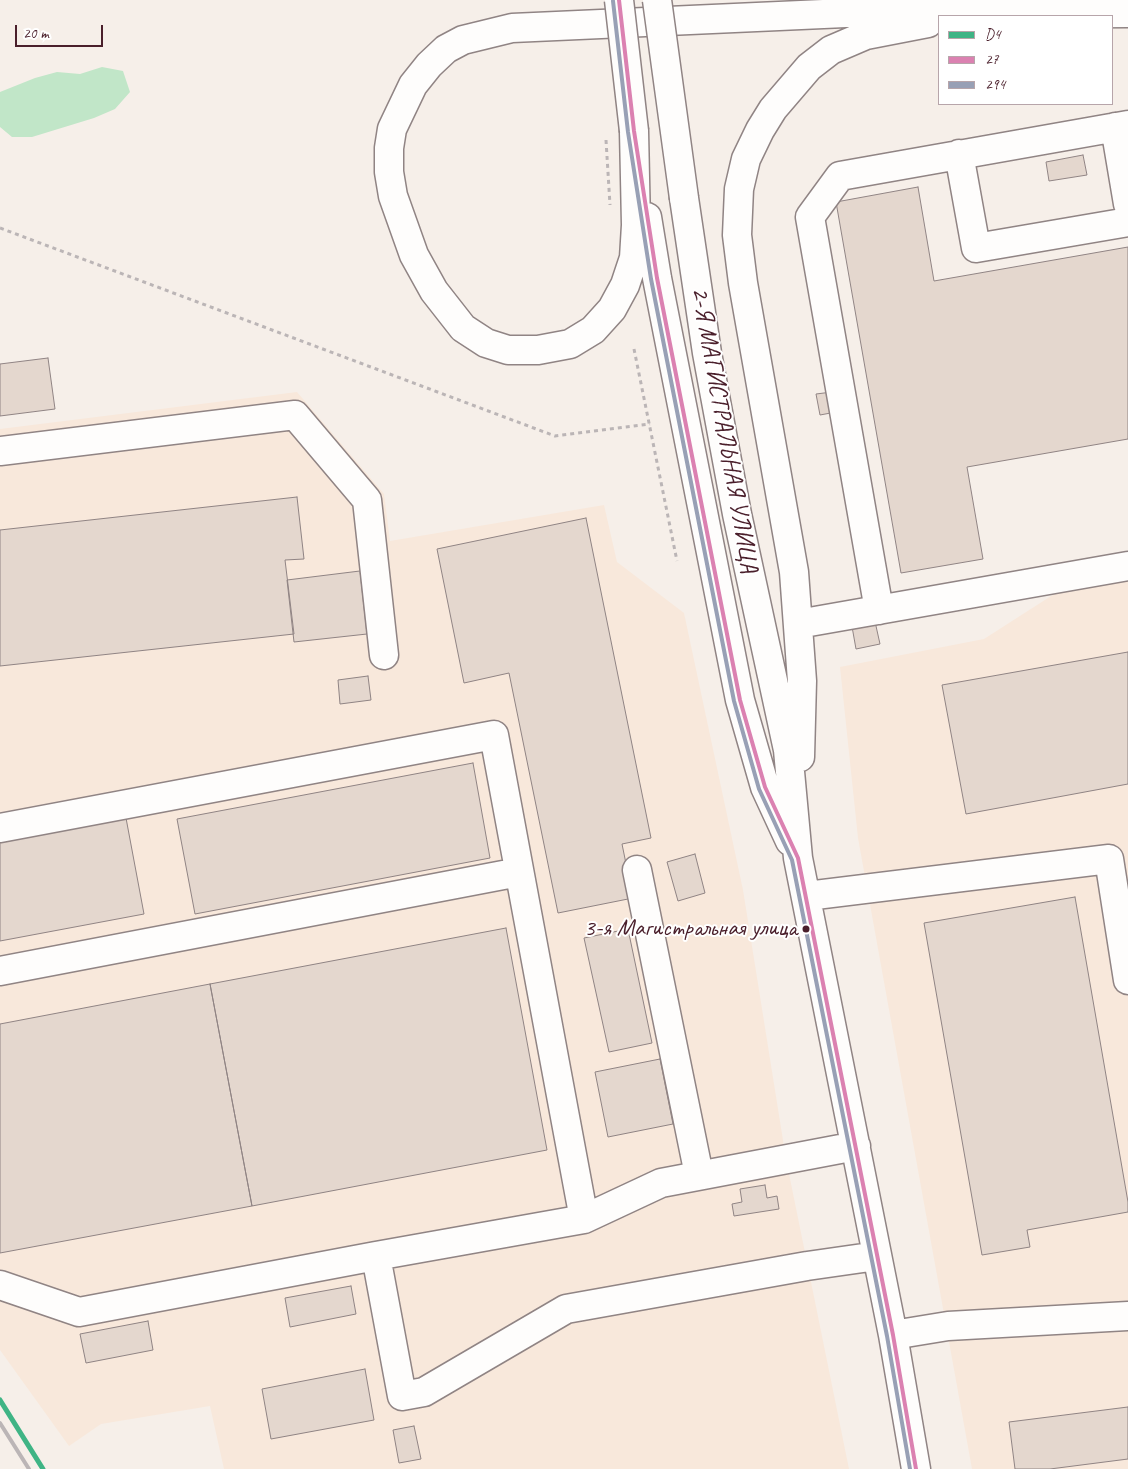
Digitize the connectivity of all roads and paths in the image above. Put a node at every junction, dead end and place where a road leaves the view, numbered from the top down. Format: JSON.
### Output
{"nodes":[{"id":1,"x":619,"y":0,"type":"edge"},
{"id":2,"x":657,"y":0,"type":"edge"},
{"id":3,"x":1128,"y":12,"type":"edge"},
{"id":4,"x":978,"y":15,"type":"edge"},
{"id":5,"x":938,"y":21,"type":"edge"},
{"id":6,"x":1121,"y":126,"type":"edge"},
{"id":7,"x":959,"y":154,"type":"junction"},
{"id":8,"x":640,"y":202,"type":"junction"},
{"id":9,"x":1128,"y":204,"type":"edge"},
{"id":10,"x":1128,"y":222,"type":"edge"},
{"id":11,"x":0,"y":228,"type":"edge"},
{"id":12,"x":634,"y":349,"type":"dead end"},
{"id":13,"x":650,"y":424,"type":"junction"},
{"id":14,"x":0,"y":451,"type":"edge"},
{"id":15,"x":677,"y":560,"type":"dead end"},
{"id":16,"x":1128,"y":566,"type":"edge"},
{"id":17,"x":879,"y":610,"type":"junction"},
{"id":18,"x":798,"y":624,"type":"junction"},
{"id":19,"x":384,"y":655,"type":"dead end"},
{"id":20,"x":0,"y":828,"type":"edge"},
{"id":21,"x":798,"y":853,"type":"junction"},
{"id":22,"x":1119,"y":858,"type":"edge"},
{"id":23,"x":637,"y":870,"type":"dead end"},
{"id":24,"x":519,"y":872,"type":"junction"},
{"id":25,"x":807,"y":896,"type":"junction"},
{"id":26,"x":0,"y":970,"type":"edge"},
{"id":27,"x":1128,"y":980,"type":"edge"},
{"id":28,"x":856,"y":1146,"type":"junction"},
{"id":29,"x":699,"y":1175,"type":"junction"},
{"id":30,"x":584,"y":1219,"type":"junction"},
{"id":31,"x":376,"y":1256,"type":"junction"},
{"id":32,"x":878,"y":1256,"type":"junction"},
{"id":33,"x":0,"y":1285,"type":"edge"},
{"id":34,"x":1128,"y":1316,"type":"edge"},
{"id":35,"x":893,"y":1335,"type":"junction"},
{"id":36,"x":916,"y":1469,"type":"edge"}],
"edges":[{"from":1,"to":8,"type":"street","bridge":true},
{"from":2,"to":21,"type":"street","name":"2-Я МАГИСТРАЛЬНАЯ УЛИЦА","bridge":true},
{"from":3,"to":4,"type":"street"},
{"from":4,"to":8,"type":"street"},
{"from":5,"to":18,"type":"street"},
{"from":6,"to":7,"type":"street"},
{"from":6,"to":9,"type":"street"},
{"from":7,"to":10,"type":"street"},
{"from":7,"to":17,"type":"street"},
{"from":8,"to":21,"type":"street","name":"2-Я МАГИСТРАЛЬНАЯ УЛИЦА"},
{"from":11,"to":13,"type":"path"},
{"from":12,"to":13,"type":"path"},
{"from":13,"to":15,"type":"path"},
{"from":14,"to":19,"type":"street"},
{"from":16,"to":17,"type":"street"},
{"from":17,"to":18,"type":"street"},
{"from":18,"to":21,"type":"street"},
{"from":20,"to":24,"type":"street"},
{"from":21,"to":25,"type":"street","name":"2-Я МАГИСТРАЛЬНАЯ УЛИЦА"},
{"from":22,"to":25,"type":"street"},
{"from":22,"to":27,"type":"street"},
{"from":23,"to":29,"type":"street"},
{"from":24,"to":26,"type":"street"},
{"from":24,"to":30,"type":"street"},
{"from":25,"to":28,"type":"street","name":"2-Я МАГИСТРАЛЬНАЯ УЛИЦА"},
{"from":28,"to":29,"type":"street"},
{"from":28,"to":32,"type":"street","name":"2-Я МАГИСТРАЛЬНАЯ УЛИЦА"},
{"from":29,"to":30,"type":"street"},
{"from":30,"to":31,"type":"street"},
{"from":31,"to":32,"type":"street"},
{"from":31,"to":33,"type":"street"},
{"from":32,"to":35,"type":"street","name":"2-Я МАГИСТРАЛЬНАЯ УЛИЦА"},
{"from":34,"to":35,"type":"street"},
{"from":35,"to":36,"type":"street","name":"2-Я МАГИСТРАЛЬНАЯ УЛИЦА"}]}
